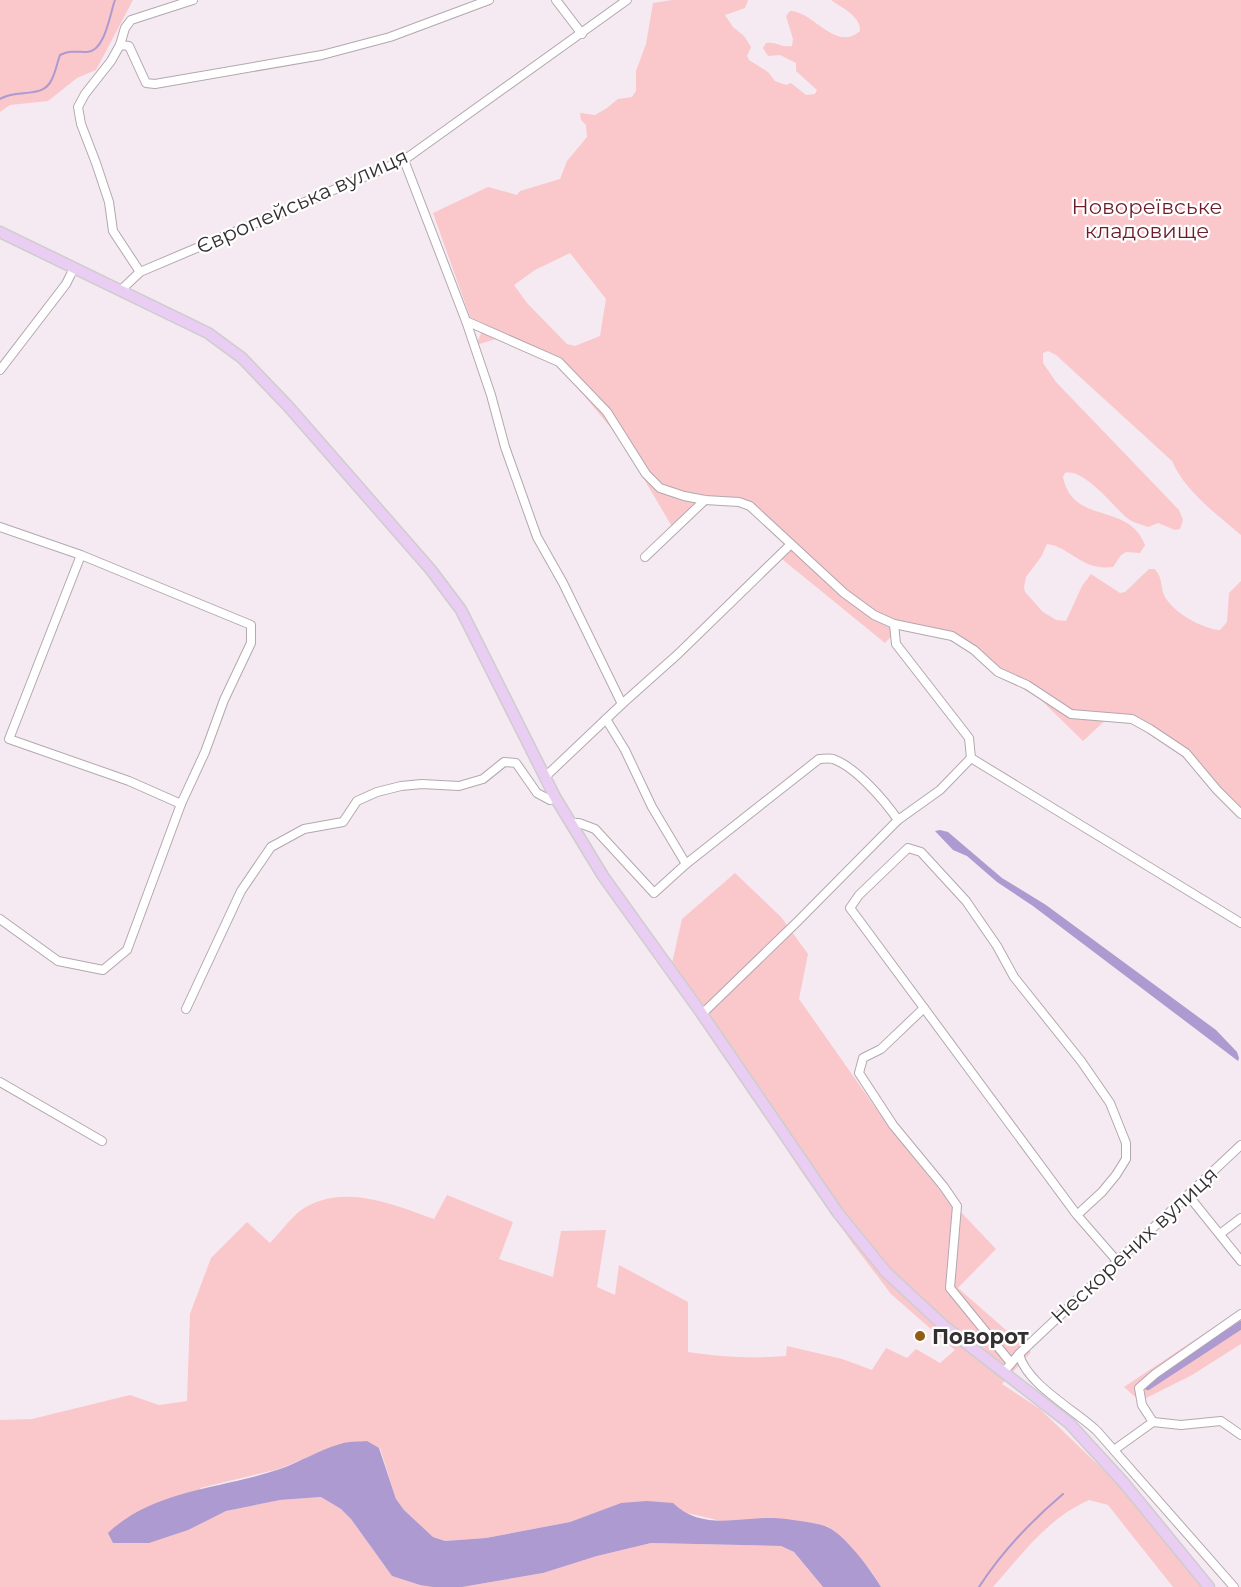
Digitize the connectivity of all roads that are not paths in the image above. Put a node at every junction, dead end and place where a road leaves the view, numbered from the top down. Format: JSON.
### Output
{"nodes":[{"id":1,"x":193,"y":0,"type":"edge"},
{"id":2,"x":489,"y":0,"type":"edge"},
{"id":3,"x":556,"y":0,"type":"edge"},
{"id":4,"x":627,"y":0,"type":"edge"},
{"id":5,"x":582,"y":34,"type":"junction"},
{"id":6,"x":120,"y":45,"type":"junction"},
{"id":7,"x":404,"y":160,"type":"junction"},
{"id":8,"x":0,"y":232,"type":"edge"},
{"id":9,"x":74,"y":268,"type":"junction"},
{"id":10,"x":140,"y":272,"type":"junction"},
{"id":11,"x":121,"y":290,"type":"junction"},
{"id":12,"x":466,"y":321,"type":"junction"},
{"id":13,"x":0,"y":370,"type":"edge"},
{"id":14,"x":705,"y":500,"type":"junction"},
{"id":15,"x":0,"y":527,"type":"edge"},
{"id":16,"x":790,"y":544,"type":"junction"},
{"id":17,"x":81,"y":555,"type":"junction"},
{"id":18,"x":645,"y":557,"type":"dead end"},
{"id":19,"x":894,"y":624,"type":"junction"},
{"id":20,"x":622,"y":704,"type":"junction"},
{"id":21,"x":606,"y":719,"type":"junction"},
{"id":22,"x":971,"y":758,"type":"junction"},
{"id":23,"x":545,"y":777,"type":"junction"},
{"id":24,"x":555,"y":796,"type":"junction"},
{"id":25,"x":181,"y":804,"type":"junction"},
{"id":26,"x":1241,"y":814,"type":"edge"},
{"id":27,"x":898,"y":820,"type":"junction"},
{"id":28,"x":572,"y":823,"type":"junction"},
{"id":29,"x":686,"y":864,"type":"junction"},
{"id":30,"x":0,"y":919,"type":"edge"},
{"id":31,"x":1241,"y":923,"type":"edge"},
{"id":32,"x":186,"y":1008,"type":"dead end"},
{"id":33,"x":924,"y":1008,"type":"junction"},
{"id":34,"x":702,"y":1014,"type":"junction"},
{"id":35,"x":0,"y":1082,"type":"edge"},
{"id":36,"x":102,"y":1141,"type":"dead end"},
{"id":37,"x":1241,"y":1145,"type":"edge"},
{"id":38,"x":1188,"y":1195,"type":"junction"},
{"id":39,"x":1077,"y":1215,"type":"junction"},
{"id":40,"x":1241,"y":1218,"type":"edge"},
{"id":41,"x":1220,"y":1234,"type":"junction"},
{"id":42,"x":1117,"y":1261,"type":"junction"},
{"id":43,"x":1241,"y":1261,"type":"edge"},
{"id":44,"x":1241,"y":1314,"type":"edge"},
{"id":45,"x":1019,"y":1354,"type":"junction"},
{"id":46,"x":1007,"y":1367,"type":"junction"},
{"id":47,"x":1153,"y":1422,"type":"junction"},
{"id":48,"x":1240,"y":1431,"type":"edge"},
{"id":49,"x":1114,"y":1450,"type":"junction"},
{"id":50,"x":1209,"y":1587,"type":"edge"},
{"id":51,"x":1234,"y":1587,"type":"edge"}],
"edges":[{"from":1,"to":6,"type":"street"},
{"from":2,"to":6,"type":"street"},
{"from":3,"to":5,"type":"street"},
{"from":4,"to":5,"type":"street","name":"Європейська вулиця"},
{"from":5,"to":7,"type":"street","name":"Європейська вулиця"},
{"from":6,"to":10,"type":"street"},
{"from":7,"to":10,"type":"street","name":"Європейська вулиця"},
{"from":7,"to":12,"type":"street"},
{"from":8,"to":9,"type":"main road"},
{"from":9,"to":11,"type":"main road"},
{"from":9,"to":13,"type":"street"},
{"from":10,"to":11,"type":"street","name":"Європейська вулиця"},
{"from":11,"to":23,"type":"main road"},
{"from":12,"to":14,"type":"street"},
{"from":12,"to":20,"type":"street"},
{"from":14,"to":16,"type":"street"},
{"from":14,"to":18,"type":"street"},
{"from":15,"to":17,"type":"street"},
{"from":16,"to":19,"type":"street"},
{"from":16,"to":20,"type":"street"},
{"from":17,"to":25,"type":"street"},
{"from":17,"to":25,"type":"street"},
{"from":19,"to":22,"type":"street"},
{"from":19,"to":26,"type":"street"},
{"from":20,"to":21,"type":"street"},
{"from":21,"to":23,"type":"street"},
{"from":21,"to":29,"type":"street"},
{"from":22,"to":27,"type":"street"},
{"from":22,"to":31,"type":"street"},
{"from":23,"to":24,"type":"main road"},
{"from":24,"to":28,"type":"main road"},
{"from":24,"to":32,"type":"street"},
{"from":25,"to":30,"type":"street"},
{"from":27,"to":29,"type":"street"},
{"from":27,"to":34,"type":"street"},
{"from":28,"to":29,"type":"street"},
{"from":28,"to":34,"type":"main road"},
{"from":33,"to":39,"type":"street"},
{"from":33,"to":39,"type":"street"},
{"from":33,"to":46,"type":"street"},
{"from":34,"to":46,"type":"main road"},
{"from":35,"to":36,"type":"street"},
{"from":37,"to":38,"type":"street","name":"Нескорених вулиця"},
{"from":38,"to":41,"type":"street"},
{"from":38,"to":42,"type":"street","name":"Нескорених вулиця"},
{"from":39,"to":42,"type":"street"},
{"from":40,"to":41,"type":"street"},
{"from":41,"to":43,"type":"street"},
{"from":42,"to":45,"type":"street","name":"Нескорених вулиця"},
{"from":44,"to":47,"type":"street"},
{"from":45,"to":46,"type":"street","name":"Нескорених вулиця"},
{"from":45,"to":49,"type":"street"},
{"from":46,"to":50,"type":"main road"},
{"from":47,"to":48,"type":"street"},
{"from":47,"to":49,"type":"street"},
{"from":49,"to":51,"type":"street"}]}
